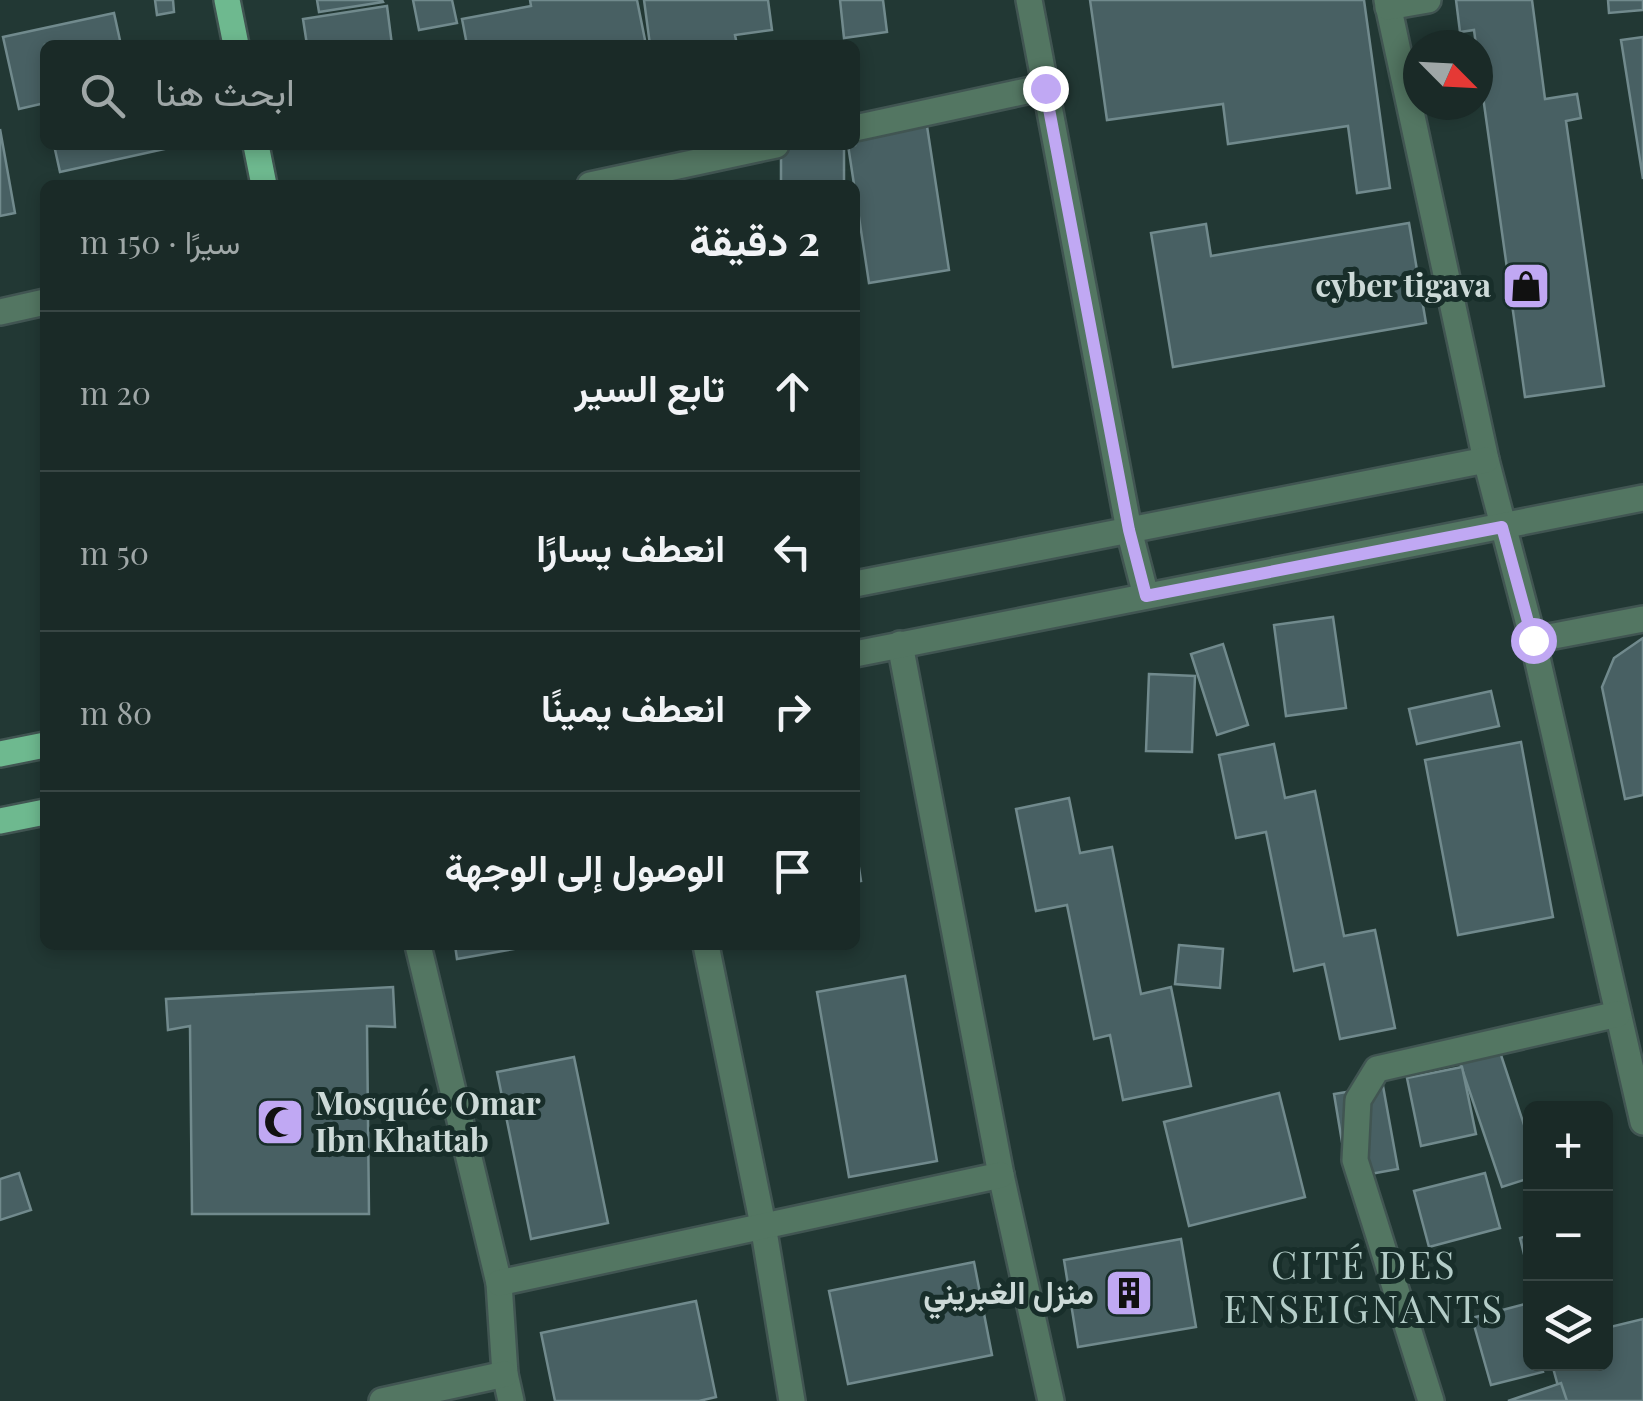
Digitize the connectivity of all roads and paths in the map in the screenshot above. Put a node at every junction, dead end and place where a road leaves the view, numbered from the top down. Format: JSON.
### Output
{"nodes":[{"id":1,"x":227,"y":0,"type":"edge"},
{"id":2,"x":1029,"y":0,"type":"edge"},
{"id":3,"x":1428,"y":0,"type":"edge"},
{"id":4,"x":1388,"y":4,"type":"edge"},
{"id":5,"x":235,"y":40,"type":"edge"},
{"id":6,"x":1045,"y":88,"type":"junction"},
{"id":7,"x":860,"y":127,"type":"edge"},
{"id":8,"x":257,"y":150,"type":"edge"},
{"id":9,"x":753,"y":150,"type":"edge"},
{"id":10,"x":263,"y":180,"type":"edge"},
{"id":11,"x":613,"y":180,"type":"edge"},
{"id":12,"x":40,"y":303,"type":"edge"},
{"id":13,"x":0,"y":312,"type":"edge"},
{"id":14,"x":1486,"y":460,"type":"junction"},
{"id":15,"x":1643,"y":498,"type":"edge"},
{"id":16,"x":1502,"y":527,"type":"junction"},
{"id":17,"x":1129,"y":530,"type":"junction"},
{"id":18,"x":860,"y":583,"type":"edge"},
{"id":19,"x":1146,"y":596,"type":"junction"},
{"id":20,"x":1643,"y":619,"type":"edge"},
{"id":21,"x":1533,"y":640,"type":"junction"},
{"id":22,"x":900,"y":644,"type":"junction"},
{"id":23,"x":860,"y":653,"type":"edge"},
{"id":24,"x":40,"y":746,"type":"edge"},
{"id":25,"x":0,"y":754,"type":"edge"},
{"id":26,"x":40,"y":813,"type":"edge"},
{"id":27,"x":0,"y":821,"type":"edge"},
{"id":28,"x":419,"y":950,"type":"edge"},
{"id":29,"x":707,"y":950,"type":"edge"},
{"id":30,"x":1618,"y":1014,"type":"junction"},
{"id":31,"x":1643,"y":1122,"type":"edge"},
{"id":32,"x":1001,"y":1175,"type":"junction"},
{"id":33,"x":764,"y":1225,"type":"junction"},
{"id":34,"x":498,"y":1283,"type":"junction"},
{"id":35,"x":505,"y":1374,"type":"junction"},
{"id":36,"x":382,"y":1401,"type":"edge"},
{"id":37,"x":511,"y":1401,"type":"edge"},
{"id":38,"x":792,"y":1401,"type":"edge"},
{"id":39,"x":1051,"y":1401,"type":"edge"},
{"id":40,"x":1430,"y":1401,"type":"edge"}],
"edges":[{"from":1,"to":5,"type":"main road"},
{"from":2,"to":6,"type":"street"},
{"from":3,"to":4,"type":"street"},
{"from":4,"to":14,"type":"street"},
{"from":6,"to":7,"type":"street"},
{"from":6,"to":17,"type":"street"},
{"from":8,"to":10,"type":"main road"},
{"from":9,"to":11,"type":"street"},
{"from":12,"to":13,"type":"street"},
{"from":14,"to":16,"type":"street"},
{"from":14,"to":17,"type":"street"},
{"from":15,"to":16,"type":"street"},
{"from":16,"to":19,"type":"street"},
{"from":16,"to":21,"type":"street"},
{"from":17,"to":18,"type":"street"},
{"from":17,"to":19,"type":"street"},
{"from":19,"to":22,"type":"street"},
{"from":20,"to":21,"type":"street"},
{"from":21,"to":30,"type":"street"},
{"from":22,"to":23,"type":"street"},
{"from":22,"to":32,"type":"street"},
{"from":24,"to":25,"type":"main road"},
{"from":26,"to":27,"type":"main road"},
{"from":28,"to":34,"type":"street"},
{"from":29,"to":33,"type":"street"},
{"from":30,"to":31,"type":"street"},
{"from":30,"to":40,"type":"street"},
{"from":32,"to":33,"type":"street"},
{"from":32,"to":39,"type":"street"},
{"from":33,"to":34,"type":"street"},
{"from":33,"to":38,"type":"street"},
{"from":34,"to":35,"type":"street"},
{"from":35,"to":36,"type":"street"},
{"from":35,"to":37,"type":"street"}]}
